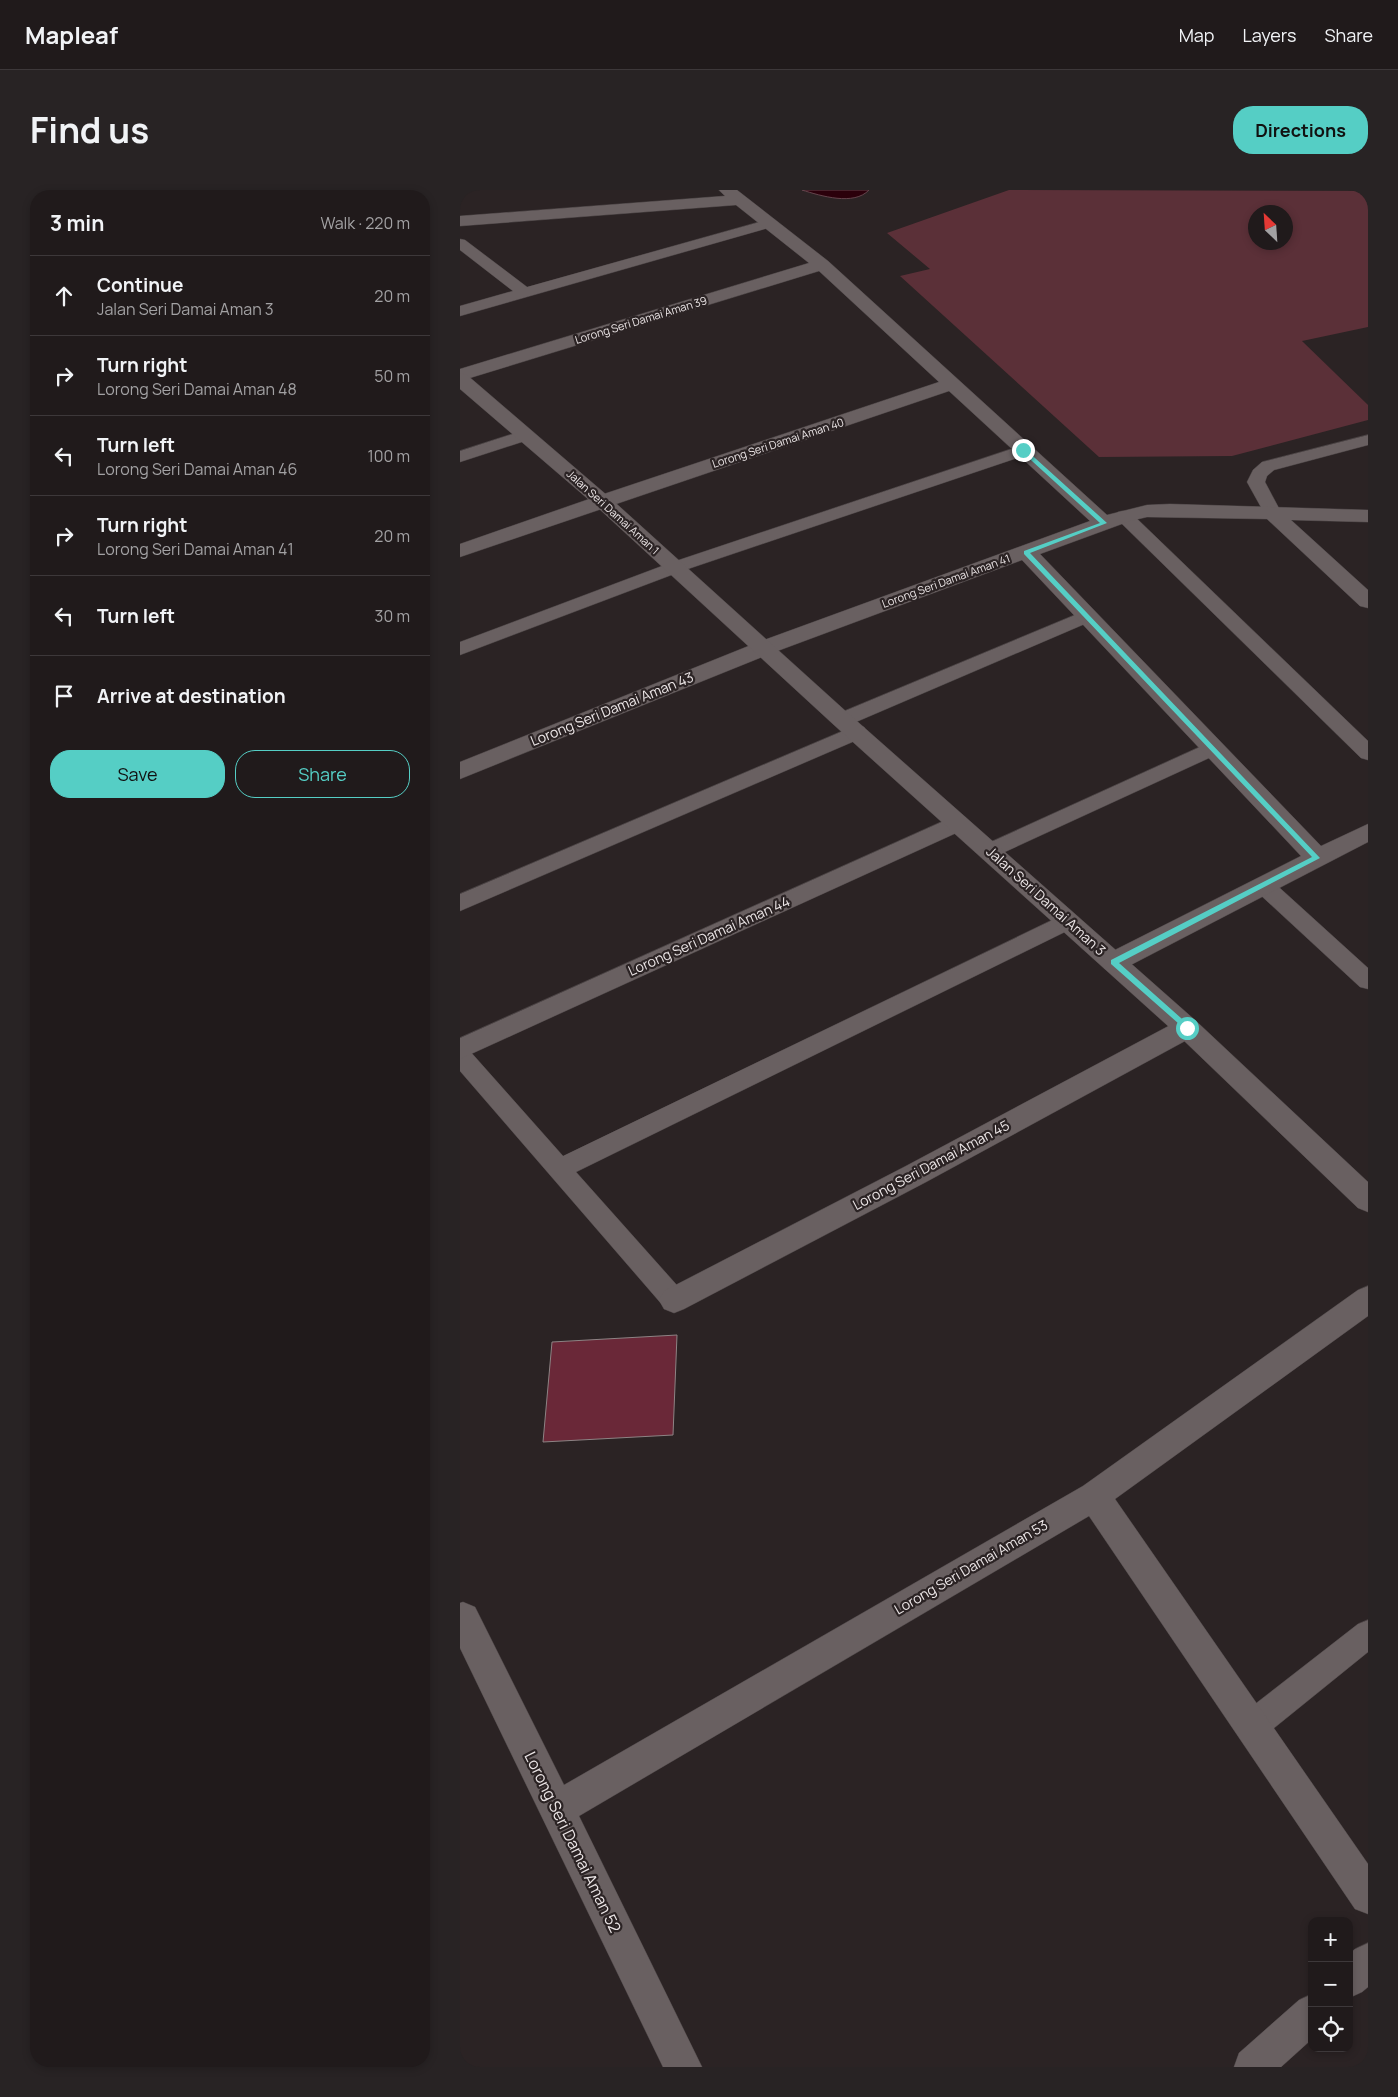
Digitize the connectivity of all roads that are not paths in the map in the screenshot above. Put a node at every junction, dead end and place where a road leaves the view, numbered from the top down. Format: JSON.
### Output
{"nodes":[{"id":1,"x":733,"y":195,"type":"edge"},
{"id":2,"x":489,"y":203,"type":"dead end"},
{"id":3,"x":460,"y":205,"type":"edge"},
{"id":4,"x":460,"y":221,"type":"edge"},
{"id":5,"x":770,"y":223,"type":"junction"},
{"id":6,"x":460,"y":243,"type":"edge"},
{"id":7,"x":822,"y":265,"type":"junction"},
{"id":8,"x":525,"y":293,"type":"junction"},
{"id":9,"x":460,"y":311,"type":"edge"},
{"id":10,"x":460,"y":374,"type":"edge"},
{"id":11,"x":460,"y":379,"type":"edge"},
{"id":12,"x":953,"y":384,"type":"junction"},
{"id":13,"x":526,"y":435,"type":"junction"},
{"id":14,"x":1368,"y":440,"type":"edge"},
{"id":15,"x":1023,"y":450,"type":"junction"},
{"id":16,"x":460,"y":457,"type":"edge"},
{"id":17,"x":602,"y":501,"type":"junction"},
{"id":18,"x":1273,"y":514,"type":"junction"},
{"id":19,"x":1124,"y":516,"type":"junction"},
{"id":20,"x":1368,"y":516,"type":"edge"},
{"id":21,"x":1104,"y":523,"type":"junction"},
{"id":22,"x":460,"y":551,"type":"edge"},
{"id":23,"x":1026,"y":552,"type":"junction"},
{"id":24,"x":676,"y":567,"type":"junction"},
{"id":25,"x":1368,"y":601,"type":"edge"},
{"id":26,"x":1087,"y":616,"type":"junction"},
{"id":27,"x":764,"y":648,"type":"junction"},
{"id":28,"x":460,"y":649,"type":"edge"},
{"id":29,"x":850,"y":726,"type":"junction"},
{"id":30,"x":1213,"y":748,"type":"junction"},
{"id":31,"x":1368,"y":753,"type":"edge"},
{"id":32,"x":460,"y":771,"type":"edge"},
{"id":33,"x":958,"y":823,"type":"junction"},
{"id":34,"x":1368,"y":832,"type":"edge"},
{"id":35,"x":989,"y":851,"type":"junction"},
{"id":36,"x":1317,"y":858,"type":"junction"},
{"id":37,"x":1263,"y":885,"type":"junction"},
{"id":38,"x":460,"y":904,"type":"edge"},
{"id":39,"x":1067,"y":921,"type":"junction"},
{"id":40,"x":1114,"y":962,"type":"junction"},
{"id":41,"x":1368,"y":981,"type":"edge"},
{"id":42,"x":1187,"y":1028,"type":"junction"},
{"id":43,"x":460,"y":1048,"type":"edge"},
{"id":44,"x":460,"y":1055,"type":"edge"},
{"id":45,"x":559,"y":1169,"type":"junction"},
{"id":46,"x":1368,"y":1200,"type":"edge"},
{"id":47,"x":1368,"y":1299,"type":"edge"},
{"id":48,"x":674,"y":1300,"type":"joint"},
{"id":49,"x":1094,"y":1496,"type":"junction"},
{"id":50,"x":463,"y":1618,"type":"dead end"},
{"id":51,"x":1368,"y":1634,"type":"edge"},
{"id":52,"x":1252,"y":1726,"type":"junction"},
{"id":53,"x":557,"y":1810,"type":"junction"},
{"id":54,"x":1368,"y":1896,"type":"edge"},
{"id":55,"x":1368,"y":1962,"type":"edge"},
{"id":56,"x":1353,"y":1975,"type":"edge"},
{"id":57,"x":1308,"y":2017,"type":"edge"},
{"id":58,"x":683,"y":2067,"type":"edge"},
{"id":59,"x":1252,"y":2067,"type":"edge"}],
"edges":[{"from":1,"to":4,"type":"street"},
{"from":1,"to":5,"type":"street"},
{"from":2,"to":3,"type":"street"},
{"from":5,"to":7,"type":"street"},
{"from":5,"to":8,"type":"lane"},
{"from":6,"to":8,"type":"lane"},
{"from":7,"to":10,"type":"street","name":"Lorong Seri Damai Aman 39"},
{"from":7,"to":12,"type":"street"},
{"from":8,"to":9,"type":"lane"},
{"from":11,"to":13,"type":"street","name":"Jalan Seri Damai Aman 1"},
{"from":12,"to":15,"type":"street"},
{"from":12,"to":17,"type":"street","name":"Lorong Seri Damai Aman 40"},
{"from":13,"to":16,"type":"lane"},
{"from":13,"to":17,"type":"street","name":"Jalan Seri Damai Aman 1"},
{"from":14,"to":18,"type":"lane"},
{"from":15,"to":21,"type":"street"},
{"from":15,"to":24,"type":"lane"},
{"from":17,"to":22,"type":"street","name":"Lorong Seri Damai Aman 40"},
{"from":17,"to":24,"type":"street","name":"Jalan Seri Damai Aman 1"},
{"from":18,"to":19,"type":"street","name":"Lorong Seri Damai Aman 41"},
{"from":18,"to":20,"type":"street","name":"Lorong Seri Damai Aman 41"},
{"from":18,"to":25,"type":"street"},
{"from":19,"to":21,"type":"street","name":"Lorong Seri Damai Aman 41"},
{"from":19,"to":31,"type":"lane"},
{"from":21,"to":23,"type":"street","name":"Lorong Seri Damai Aman 41"},
{"from":23,"to":26,"type":"street"},
{"from":23,"to":27,"type":"street","name":"Lorong Seri Damai Aman 41"},
{"from":24,"to":27,"type":"street","name":"Jalan Seri Damai Aman 1"},
{"from":24,"to":28,"type":"lane"},
{"from":26,"to":29,"type":"lane"},
{"from":26,"to":30,"type":"street"},
{"from":27,"to":29,"type":"street","name":"Jalan Seri Damai Aman 3"},
{"from":27,"to":32,"type":"street","name":"Lorong Seri Damai Aman 43"},
{"from":29,"to":33,"type":"street","name":"Jalan Seri Damai Aman 3"},
{"from":29,"to":38,"type":"lane"},
{"from":30,"to":35,"type":"lane"},
{"from":30,"to":36,"type":"street"},
{"from":33,"to":35,"type":"street","name":"Jalan Seri Damai Aman 3"},
{"from":33,"to":43,"type":"street","name":"Lorong Seri Damai Aman 44"},
{"from":34,"to":36,"type":"street"},
{"from":35,"to":39,"type":"street","name":"Jalan Seri Damai Aman 3"},
{"from":36,"to":37,"type":"street"},
{"from":37,"to":40,"type":"street"},
{"from":37,"to":41,"type":"lane"},
{"from":39,"to":40,"type":"street","name":"Jalan Seri Damai Aman 3"},
{"from":39,"to":45,"type":"lane"},
{"from":40,"to":42,"type":"street","name":"Jalan Seri Damai Aman 3"},
{"from":42,"to":46,"type":"street","name":"Jalan Seri Damai Aman 3"},
{"from":42,"to":48,"type":"street","name":"Lorong Seri Damai Aman 45"},
{"from":44,"to":45,"type":"lane"},
{"from":45,"to":48,"type":"lane"},
{"from":47,"to":49,"type":"street","name":"Lorong Seri Damai Aman 53"},
{"from":49,"to":52,"type":"street"},
{"from":49,"to":53,"type":"street","name":"Lorong Seri Damai Aman 53"},
{"from":50,"to":53,"type":"street","name":"Lorong Seri Damai Aman 52"},
{"from":51,"to":52,"type":"lane"},
{"from":52,"to":54,"type":"street"},
{"from":53,"to":58,"type":"street","name":"Lorong Seri Damai Aman 52"},
{"from":55,"to":56,"type":"street"},
{"from":57,"to":59,"type":"street"}]}
